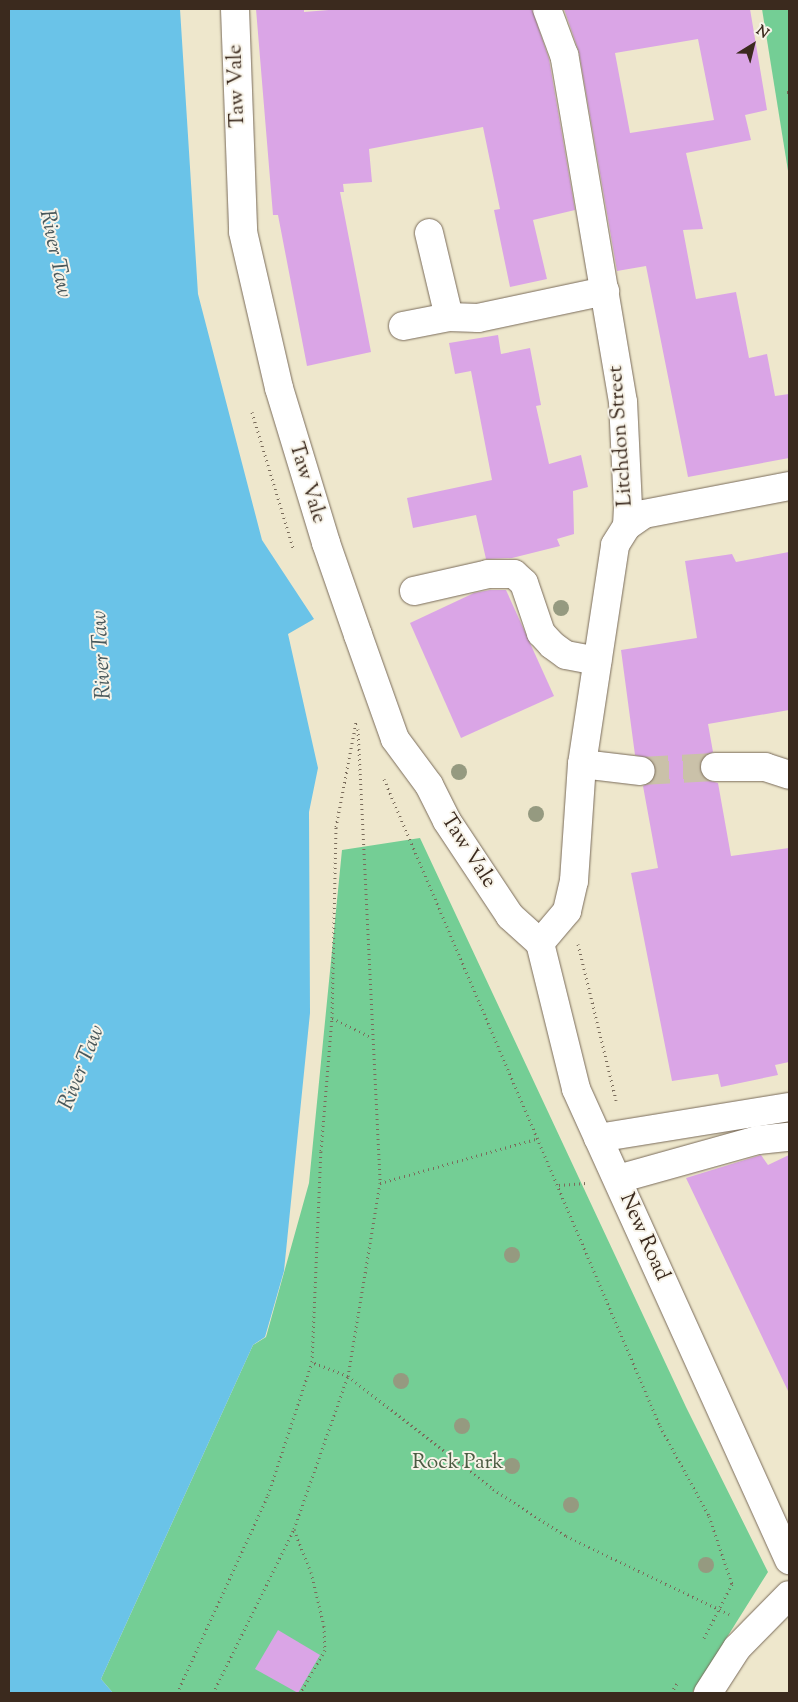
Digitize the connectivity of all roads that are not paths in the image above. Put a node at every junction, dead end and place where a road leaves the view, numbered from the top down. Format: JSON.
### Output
{"nodes":[{"id":1,"x":235,"y":9,"type":"edge"},
{"id":2,"x":547,"y":9,"type":"edge"},
{"id":3,"x":429,"y":233,"type":"dead end"},
{"id":4,"x":605,"y":291,"type":"junction"},
{"id":5,"x":449,"y":317,"type":"junction"},
{"id":6,"x":403,"y":326,"type":"dead end"},
{"id":7,"x":789,"y":486,"type":"edge"},
{"id":8,"x":627,"y":526,"type":"junction"},
{"id":9,"x":414,"y":590,"type":"dead end"},
{"id":10,"x":597,"y":662,"type":"junction"},
{"id":11,"x":582,"y":764,"type":"junction"},
{"id":12,"x":715,"y":767,"type":"tunnel mouth"},
{"id":13,"x":641,"y":770,"type":"tunnel mouth"},
{"id":14,"x":789,"y":775,"type":"edge"},
{"id":15,"x":540,"y":943,"type":"junction"},
{"id":16,"x":789,"y":1107,"type":"edge"},
{"id":17,"x":607,"y":1136,"type":"junction"},
{"id":18,"x":789,"y":1137,"type":"edge"},
{"id":19,"x":618,"y":1179,"type":"junction"},
{"id":20,"x":789,"y":1560,"type":"edge"},
{"id":21,"x":789,"y":1595,"type":"edge"},
{"id":22,"x":708,"y":1693,"type":"edge"}],
"edges":[{"from":1,"to":15,"type":"street","name":"Taw Vale"},
{"from":2,"to":4,"type":"street","name":"Litchdon Street"},
{"from":3,"to":5,"type":"street"},
{"from":4,"to":5,"type":"street"},
{"from":4,"to":8,"type":"street","name":"Litchdon Street"},
{"from":5,"to":6,"type":"street"},
{"from":7,"to":8,"type":"street"},
{"from":8,"to":10,"type":"street","name":"Litchdon Street"},
{"from":9,"to":10,"type":"street"},
{"from":10,"to":11,"type":"street","name":"Litchdon Street"},
{"from":11,"to":13,"type":"street"},
{"from":11,"to":15,"type":"street","name":"Litchdon Street"},
{"from":12,"to":14,"type":"street"},
{"from":15,"to":17,"type":"street","name":"New Road"},
{"from":16,"to":17,"type":"street"},
{"from":17,"to":19,"type":"street","name":"New Road"},
{"from":18,"to":19,"type":"street"},
{"from":19,"to":20,"type":"street","name":"New Road"},
{"from":21,"to":22,"type":"street"}]}
